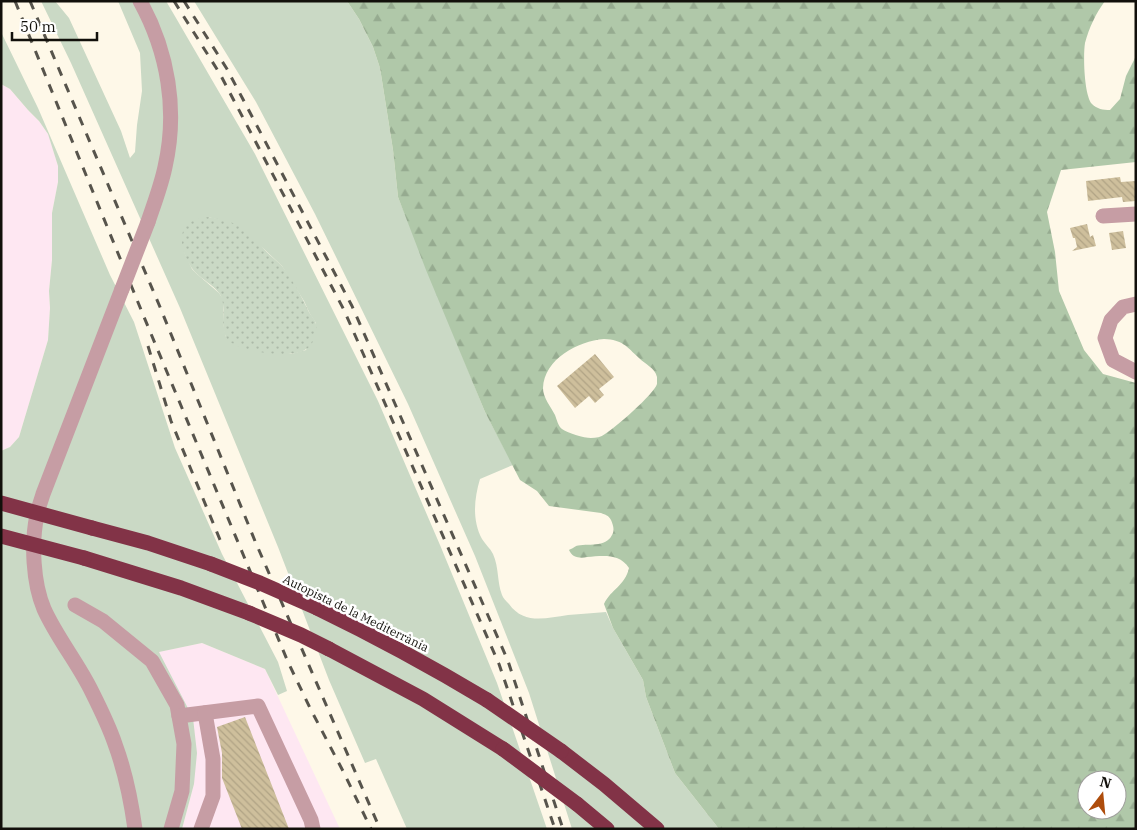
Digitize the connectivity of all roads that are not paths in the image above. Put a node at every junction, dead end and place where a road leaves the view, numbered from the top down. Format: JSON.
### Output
{"nodes":[{"id":1,"x":140,"y":1,"type":"edge"},
{"id":2,"x":1136,"y":214,"type":"edge"},
{"id":3,"x":1103,"y":216,"type":"dead end"},
{"id":4,"x":1136,"y":304,"type":"edge"},
{"id":5,"x":1136,"y":372,"type":"edge"},
{"id":6,"x":1,"y":503,"type":"edge"},
{"id":7,"x":1,"y":536,"type":"edge"},
{"id":8,"x":75,"y":605,"type":"dead end"},
{"id":9,"x":205,"y":713,"type":"junction"},
{"id":10,"x":179,"y":716,"type":"junction"},
{"id":11,"x":135,"y":829,"type":"edge"},
{"id":12,"x":171,"y":829,"type":"edge"},
{"id":13,"x":201,"y":829,"type":"edge"},
{"id":14,"x":313,"y":829,"type":"edge"},
{"id":15,"x":607,"y":829,"type":"edge"},
{"id":16,"x":657,"y":829,"type":"edge"}],
"edges":[{"from":1,"to":11,"type":"street","bridge":true},
{"from":2,"to":3,"type":"street"},
{"from":4,"to":5,"type":"street"},
{"from":6,"to":16,"type":"highway","name":"Autopista de la Mediterrània","bridge":true},
{"from":7,"to":15,"type":"highway","bridge":true},
{"from":8,"to":10,"type":"street"},
{"from":9,"to":10,"type":"street"},
{"from":9,"to":13,"type":"street"},
{"from":9,"to":14,"type":"street"},
{"from":10,"to":12,"type":"street"}]}
